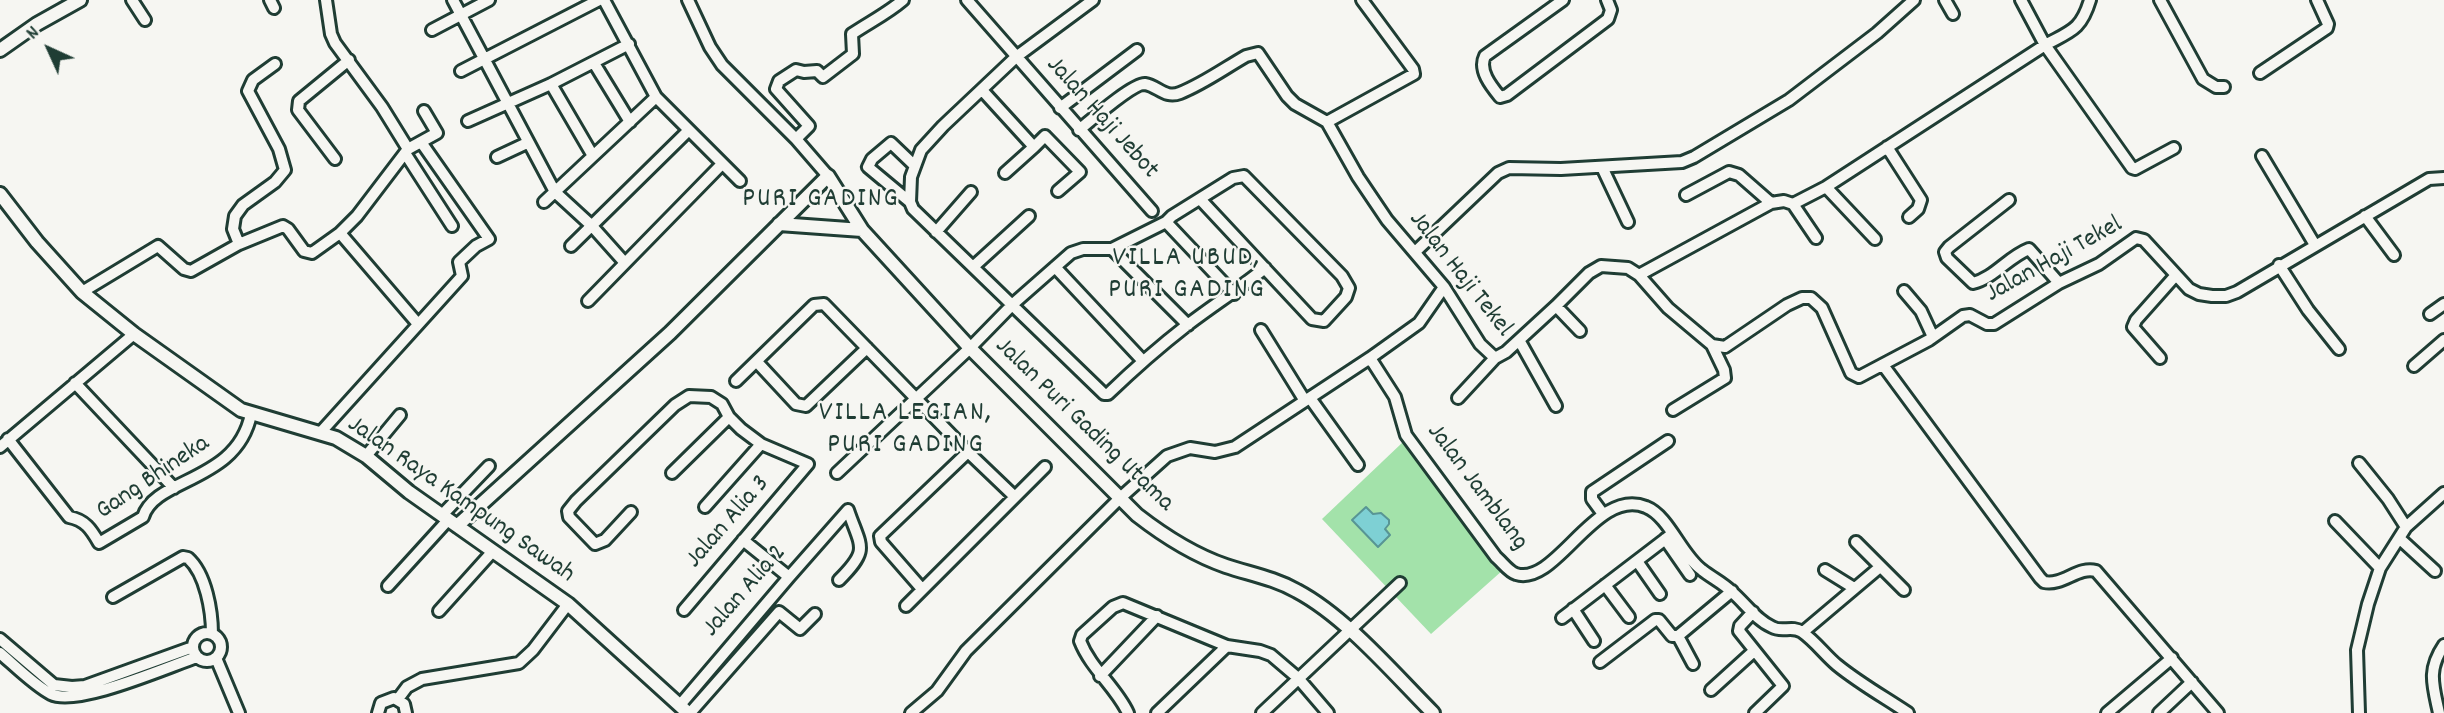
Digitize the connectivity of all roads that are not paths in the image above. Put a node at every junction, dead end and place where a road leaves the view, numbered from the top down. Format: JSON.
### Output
{"nodes":[{"id":1,"x":80,"y":0,"type":"edge"},
{"id":2,"x":132,"y":0,"type":"edge"},
{"id":3,"x":326,"y":0,"type":"edge"},
{"id":4,"x":453,"y":0,"type":"edge"},
{"id":5,"x":489,"y":0,"type":"edge"},
{"id":6,"x":601,"y":0,"type":"edge"},
{"id":7,"x":688,"y":0,"type":"edge"},
{"id":8,"x":903,"y":0,"type":"edge"},
{"id":9,"x":967,"y":0,"type":"edge"},
{"id":10,"x":1093,"y":0,"type":"edge"},
{"id":11,"x":1362,"y":0,"type":"edge"},
{"id":12,"x":1563,"y":0,"type":"edge"},
{"id":13,"x":1607,"y":0,"type":"edge"},
{"id":14,"x":1914,"y":0,"type":"edge"},
{"id":15,"x":1945,"y":0,"type":"edge"},
{"id":16,"x":2021,"y":0,"type":"edge"},
{"id":17,"x":2090,"y":0,"type":"edge"},
{"id":18,"x":2160,"y":0,"type":"edge"},
{"id":19,"x":2317,"y":0,"type":"edge"},
{"id":20,"x":1953,"y":14,"type":"dead end"},
{"id":21,"x":461,"y":15,"type":"junction"},
{"id":22,"x":145,"y":20,"type":"dead end"},
{"id":23,"x":432,"y":30,"type":"dead end"},
{"id":24,"x":629,"y":44,"type":"junction"},
{"id":25,"x":2045,"y":45,"type":"junction"},
{"id":26,"x":0,"y":50,"type":"edge"},
{"id":27,"x":1137,"y":50,"type":"dead end"},
{"id":28,"x":1016,"y":57,"type":"junction"},
{"id":29,"x":484,"y":59,"type":"junction"},
{"id":30,"x":349,"y":60,"type":"junction"},
{"id":31,"x":594,"y":63,"type":"junction"},
{"id":32,"x":275,"y":64,"type":"dead end"},
{"id":33,"x":461,"y":71,"type":"dead end"},
{"id":34,"x":2260,"y":73,"type":"dead end"},
{"id":35,"x":551,"y":84,"type":"junction"},
{"id":36,"x":2224,"y":87,"type":"dead end"},
{"id":37,"x":982,"y":90,"type":"junction"},
{"id":38,"x":656,"y":97,"type":"junction"},
{"id":39,"x":508,"y":104,"type":"junction"},
{"id":40,"x":1060,"y":108,"type":"junction"},
{"id":41,"x":424,"y":111,"type":"dead end"},
{"id":42,"x":468,"y":121,"type":"dead end"},
{"id":43,"x":630,"y":122,"type":"junction"},
{"id":44,"x":1327,"y":122,"type":"junction"},
{"id":45,"x":689,"y":130,"type":"junction"},
{"id":46,"x":1079,"y":130,"type":"junction"},
{"id":47,"x":796,"y":139,"type":"junction"},
{"id":48,"x":421,"y":142,"type":"junction"},
{"id":49,"x":527,"y":143,"type":"junction"},
{"id":50,"x":1034,"y":147,"type":"junction"},
{"id":51,"x":1887,"y":147,"type":"junction"},
{"id":52,"x":2174,"y":148,"type":"dead end"},
{"id":53,"x":407,"y":151,"type":"junction"},
{"id":54,"x":593,"y":156,"type":"junction"},
{"id":55,"x":2262,"y":156,"type":"dead end"},
{"id":56,"x":497,"y":158,"type":"dead end"},
{"id":57,"x":335,"y":159,"type":"dead end"},
{"id":58,"x":722,"y":164,"type":"junction"},
{"id":59,"x":915,"y":166,"type":"junction"},
{"id":60,"x":1602,"y":167,"type":"junction"},
{"id":61,"x":1006,"y":173,"type":"dead end"},
{"id":62,"x":828,"y":176,"type":"junction"},
{"id":63,"x":2444,"y":178,"type":"edge"},
{"id":64,"x":740,"y":181,"type":"dead end"},
{"id":65,"x":1826,"y":187,"type":"junction"},
{"id":66,"x":1058,"y":191,"type":"dead end"},
{"id":67,"x":555,"y":192,"type":"junction"},
{"id":68,"x":971,"y":192,"type":"dead end"},
{"id":69,"x":0,"y":194,"type":"edge"},
{"id":70,"x":1686,"y":195,"type":"dead end"},
{"id":71,"x":1200,"y":199,"type":"junction"},
{"id":72,"x":2009,"y":200,"type":"dead end"},
{"id":73,"x":544,"y":202,"type":"dead end"},
{"id":74,"x":909,"y":202,"type":"junction"},
{"id":75,"x":1771,"y":203,"type":"junction"},
{"id":76,"x":1793,"y":204,"type":"junction"},
{"id":77,"x":1152,"y":211,"type":"dead end"},
{"id":78,"x":1029,"y":216,"type":"dead end"},
{"id":79,"x":2365,"y":216,"type":"junction"},
{"id":80,"x":1909,"y":217,"type":"dead end"},
{"id":81,"x":1166,"y":222,"type":"junction"},
{"id":82,"x":1628,"y":222,"type":"dead end"},
{"id":83,"x":779,"y":224,"type":"junction"},
{"id":84,"x":452,"y":226,"type":"dead end"},
{"id":85,"x":592,"y":226,"type":"junction"},
{"id":86,"x":862,"y":230,"type":"junction"},
{"id":87,"x":936,"y":232,"type":"junction"},
{"id":88,"x":340,"y":233,"type":"junction"},
{"id":89,"x":1816,"y":238,"type":"dead end"},
{"id":90,"x":1875,"y":239,"type":"dead end"},
{"id":91,"x":239,"y":244,"type":"junction"},
{"id":92,"x":2315,"y":245,"type":"junction"},
{"id":93,"x":571,"y":246,"type":"dead end"},
{"id":94,"x":1112,"y":249,"type":"junction"},
{"id":95,"x":1415,"y":252,"type":"junction"},
{"id":96,"x":2394,"y":255,"type":"dead end"},
{"id":97,"x":625,"y":263,"type":"junction"},
{"id":98,"x":2279,"y":265,"type":"junction"},
{"id":99,"x":973,"y":267,"type":"junction"},
{"id":100,"x":1055,"y":267,"type":"junction"},
{"id":101,"x":1265,"y":268,"type":"junction"},
{"id":102,"x":1639,"y":275,"type":"junction"},
{"id":103,"x":2176,"y":275,"type":"junction"},
{"id":104,"x":2059,"y":283,"type":"junction"},
{"id":105,"x":1444,"y":287,"type":"junction"},
{"id":106,"x":1904,"y":291,"type":"dead end"},
{"id":107,"x":82,"y":292,"type":"junction"},
{"id":108,"x":1234,"y":293,"type":"junction"},
{"id":109,"x":588,"y":301,"type":"dead end"},
{"id":110,"x":2444,"y":304,"type":"edge"},
{"id":111,"x":1556,"y":306,"type":"junction"},
{"id":112,"x":1009,"y":307,"type":"junction"},
{"id":113,"x":2430,"y":314,"type":"dead end"},
{"id":114,"x":418,"y":324,"type":"junction"},
{"id":115,"x":1188,"y":325,"type":"junction"},
{"id":116,"x":1261,"y":330,"type":"dead end"},
{"id":117,"x":1580,"y":331,"type":"dead end"},
{"id":118,"x":134,"y":334,"type":"junction"},
{"id":119,"x":1933,"y":337,"type":"junction"},
{"id":120,"x":1519,"y":340,"type":"junction"},
{"id":121,"x":2444,"y":340,"type":"edge"},
{"id":122,"x":1712,"y":345,"type":"junction"},
{"id":123,"x":867,"y":348,"type":"junction"},
{"id":124,"x":970,"y":348,"type":"junction"},
{"id":125,"x":2339,"y":349,"type":"dead end"},
{"id":126,"x":1370,"y":358,"type":"junction"},
{"id":127,"x":1495,"y":358,"type":"junction"},
{"id":128,"x":2160,"y":358,"type":"dead end"},
{"id":129,"x":1143,"y":361,"type":"junction"},
{"id":130,"x":757,"y":362,"type":"junction"},
{"id":131,"x":1883,"y":365,"type":"junction"},
{"id":132,"x":2414,"y":366,"type":"dead end"},
{"id":133,"x":736,"y":382,"type":"dead end"},
{"id":134,"x":75,"y":383,"type":"junction"},
{"id":135,"x":1458,"y":398,"type":"dead end"},
{"id":136,"x":916,"y":399,"type":"junction"},
{"id":137,"x":1308,"y":399,"type":"junction"},
{"id":138,"x":1556,"y":406,"type":"dead end"},
{"id":139,"x":1672,"y":410,"type":"dead end"},
{"id":140,"x":251,"y":414,"type":"junction"},
{"id":141,"x":400,"y":415,"type":"dead end"},
{"id":142,"x":729,"y":417,"type":"junction"},
{"id":143,"x":320,"y":433,"type":"junction"},
{"id":144,"x":1668,"y":441,"type":"dead end"},
{"id":145,"x":4,"y":443,"type":"edge"},
{"id":146,"x":761,"y":444,"type":"junction"},
{"id":147,"x":968,"y":452,"type":"junction"},
{"id":148,"x":366,"y":456,"type":"junction"},
{"id":149,"x":2359,"y":463,"type":"dead end"},
{"id":150,"x":1358,"y":465,"type":"dead end"},
{"id":151,"x":489,"y":466,"type":"dead end"},
{"id":152,"x":1045,"y":467,"type":"dead end"},
{"id":153,"x":672,"y":473,"type":"dead end"},
{"id":154,"x":837,"y":473,"type":"dead end"},
{"id":155,"x":174,"y":488,"type":"junction"},
{"id":156,"x":2444,"y":493,"type":"edge"},
{"id":157,"x":1015,"y":497,"type":"junction"},
{"id":158,"x":1119,"y":499,"type":"junction"},
{"id":159,"x":705,"y":507,"type":"dead end"},
{"id":160,"x":631,"y":512,"type":"dead end"},
{"id":161,"x":1603,"y":514,"type":"junction"},
{"id":162,"x":449,"y":520,"type":"junction"},
{"id":163,"x":2334,"y":521,"type":"dead end"},
{"id":164,"x":2406,"y":527,"type":"junction"},
{"id":165,"x":1669,"y":536,"type":"junction"},
{"id":166,"x":2399,"y":538,"type":"junction"},
{"id":167,"x":743,"y":540,"type":"junction"},
{"id":168,"x":1856,"y":542,"type":"dead end"},
{"id":169,"x":493,"y":551,"type":"junction"},
{"id":170,"x":1637,"y":561,"type":"junction"},
{"id":171,"x":1880,"y":567,"type":"junction"},
{"id":172,"x":2380,"y":568,"type":"junction"},
{"id":173,"x":1825,"y":570,"type":"dead end"},
{"id":174,"x":2435,"y":571,"type":"dead end"},
{"id":175,"x":1690,"y":575,"type":"dead end"},
{"id":176,"x":789,"y":577,"type":"junction"},
{"id":177,"x":839,"y":580,"type":"dead end"},
{"id":178,"x":1400,"y":583,"type":"dead end"},
{"id":179,"x":1605,"y":585,"type":"junction"},
{"id":180,"x":388,"y":586,"type":"dead end"},
{"id":181,"x":1854,"y":588,"type":"junction"},
{"id":182,"x":922,"y":589,"type":"junction"},
{"id":183,"x":1904,"y":590,"type":"dead end"},
{"id":184,"x":1732,"y":591,"type":"junction"},
{"id":185,"x":1660,"y":594,"type":"dead end"},
{"id":186,"x":113,"y":597,"type":"dead end"},
{"id":187,"x":568,"y":604,"type":"junction"},
{"id":188,"x":906,"y":606,"type":"dead end"},
{"id":189,"x":1573,"y":609,"type":"junction"},
{"id":190,"x":684,"y":610,"type":"dead end"},
{"id":191,"x":439,"y":611,"type":"dead end"},
{"id":192,"x":1753,"y":612,"type":"junction"},
{"id":193,"x":815,"y":614,"type":"dead end"},
{"id":194,"x":1157,"y":617,"type":"junction"},
{"id":195,"x":1629,"y":617,"type":"dead end"},
{"id":196,"x":1562,"y":618,"type":"dead end"},
{"id":197,"x":1349,"y":630,"type":"junction"},
{"id":198,"x":1803,"y":632,"type":"junction"},
{"id":199,"x":212,"y":634,"type":"junction"},
{"id":200,"x":1678,"y":636,"type":"junction"},
{"id":201,"x":0,"y":639,"type":"edge"},
{"id":202,"x":1594,"y":641,"type":"dead end"},
{"id":203,"x":1227,"y":646,"type":"junction"},
{"id":204,"x":2444,"y":646,"type":"edge"},
{"id":205,"x":1754,"y":651,"type":"junction"},
{"id":206,"x":195,"y":652,"type":"junction"},
{"id":207,"x":0,"y":653,"type":"edge"},
{"id":208,"x":2172,"y":658,"type":"junction"},
{"id":209,"x":213,"y":659,"type":"junction"},
{"id":210,"x":1600,"y":662,"type":"dead end"},
{"id":211,"x":1693,"y":664,"type":"dead end"},
{"id":212,"x":2438,"y":675,"type":"edge"},
{"id":213,"x":1100,"y":676,"type":"junction"},
{"id":214,"x":1298,"y":678,"type":"junction"},
{"id":215,"x":2193,"y":682,"type":"junction"},
{"id":216,"x":1711,"y":690,"type":"dead end"},
{"id":217,"x":398,"y":699,"type":"junction"},
{"id":218,"x":686,"y":710,"type":"edge"},
{"id":219,"x":233,"y":713,"type":"edge"},
{"id":220,"x":239,"y":713,"type":"edge"},
{"id":221,"x":378,"y":713,"type":"edge"},
{"id":222,"x":406,"y":713,"type":"edge"},
{"id":223,"x":911,"y":713,"type":"edge"},
{"id":224,"x":1128,"y":713,"type":"edge"},
{"id":225,"x":1157,"y":713,"type":"edge"},
{"id":226,"x":1262,"y":713,"type":"edge"},
{"id":227,"x":1328,"y":713,"type":"edge"},
{"id":228,"x":1433,"y":713,"type":"edge"},
{"id":229,"x":1755,"y":713,"type":"edge"},
{"id":230,"x":1908,"y":713,"type":"edge"},
{"id":231,"x":2107,"y":713,"type":"edge"},
{"id":232,"x":2159,"y":713,"type":"edge"},
{"id":233,"x":2218,"y":713,"type":"edge"},
{"id":234,"x":2359,"y":713,"type":"edge"},
{"id":235,"x":2439,"y":713,"type":"edge"}],
"edges":[{"from":1,"to":26,"type":"street"},
{"from":2,"to":22,"type":"street"},
{"from":3,"to":30,"type":"street"},
{"from":4,"to":21,"type":"street"},
{"from":5,"to":21,"type":"street"},
{"from":6,"to":24,"type":"street"},
{"from":6,"to":29,"type":"street"},
{"from":7,"to":47,"type":"street"},
{"from":8,"to":47,"type":"street"},
{"from":9,"to":28,"type":"street","name":"Jalan Haji Jebot"},
{"from":10,"to":28,"type":"street"},
{"from":11,"to":44,"type":"street"},
{"from":12,"to":13,"type":"street"},
{"from":14,"to":60,"type":"street"},
{"from":15,"to":20,"type":"street"},
{"from":16,"to":25,"type":"street"},
{"from":17,"to":25,"type":"street"},
{"from":18,"to":36,"type":"street"},
{"from":19,"to":34,"type":"street"},
{"from":21,"to":23,"type":"street"},
{"from":21,"to":29,"type":"street"},
{"from":24,"to":31,"type":"street"},
{"from":24,"to":38,"type":"street"},
{"from":25,"to":51,"type":"street"},
{"from":25,"to":52,"type":"street"},
{"from":27,"to":40,"type":"street"},
{"from":28,"to":37,"type":"street"},
{"from":28,"to":40,"type":"street","name":"Jalan Haji Jebot"},
{"from":29,"to":33,"type":"street"},
{"from":29,"to":39,"type":"street"},
{"from":30,"to":53,"type":"street"},
{"from":30,"to":57,"type":"street"},
{"from":31,"to":35,"type":"street"},
{"from":31,"to":43,"type":"street"},
{"from":32,"to":91,"type":"street"},
{"from":35,"to":39,"type":"street"},
{"from":35,"to":54,"type":"street"},
{"from":37,"to":50,"type":"street"},
{"from":37,"to":59,"type":"street"},
{"from":38,"to":43,"type":"street"},
{"from":38,"to":45,"type":"street"},
{"from":39,"to":42,"type":"street"},
{"from":39,"to":49,"type":"street"},
{"from":40,"to":46,"type":"street","name":"Jalan Haji Jebot"},
{"from":41,"to":48,"type":"street"},
{"from":43,"to":54,"type":"street"},
{"from":44,"to":46,"type":"street"},
{"from":44,"to":95,"type":"street","name":"Jalan Haji Tekel"},
{"from":45,"to":58,"type":"street"},
{"from":45,"to":85,"type":"street"},
{"from":46,"to":77,"type":"street","name":"Jalan Haji Jebot"},
{"from":47,"to":62,"type":"street"},
{"from":48,"to":53,"type":"street"},
{"from":48,"to":114,"type":"street"},
{"from":49,"to":56,"type":"street"},
{"from":49,"to":67,"type":"street"},
{"from":50,"to":61,"type":"street"},
{"from":50,"to":66,"type":"street"},
{"from":51,"to":65,"type":"street"},
{"from":51,"to":80,"type":"street"},
{"from":53,"to":84,"type":"street"},
{"from":53,"to":88,"type":"street"},
{"from":54,"to":67,"type":"street"},
{"from":55,"to":92,"type":"street"},
{"from":58,"to":64,"type":"street"},
{"from":58,"to":97,"type":"street"},
{"from":59,"to":74,"type":"street"},
{"from":59,"to":74,"type":"street"},
{"from":60,"to":82,"type":"street"},
{"from":60,"to":95,"type":"street"},
{"from":62,"to":83,"type":"street"},
{"from":62,"to":86,"type":"street","name":"Jalan Puri Gading Utama"},
{"from":63,"to":79,"type":"street","name":"Jalan Haji Tekel"},
{"from":65,"to":76,"type":"street"},
{"from":65,"to":90,"type":"street"},
{"from":67,"to":73,"type":"street"},
{"from":67,"to":85,"type":"street"},
{"from":68,"to":87,"type":"street"},
{"from":69,"to":107,"type":"street","name":"Jalan Raya Kampung Sawah"},
{"from":70,"to":75,"type":"street"},
{"from":71,"to":81,"type":"street"},
{"from":71,"to":101,"type":"street"},
{"from":71,"to":101,"type":"street"},
{"from":72,"to":104,"type":"street"},
{"from":74,"to":87,"type":"street"},
{"from":75,"to":76,"type":"street"},
{"from":75,"to":102,"type":"street"},
{"from":76,"to":89,"type":"street"},
{"from":78,"to":99,"type":"street"},
{"from":79,"to":92,"type":"street","name":"Jalan Haji Tekel"},
{"from":79,"to":96,"type":"street"},
{"from":81,"to":94,"type":"street"},
{"from":81,"to":108,"type":"street"},
{"from":83,"to":86,"type":"street"},
{"from":83,"to":162,"type":"street"},
{"from":85,"to":93,"type":"street"},
{"from":85,"to":97,"type":"street"},
{"from":86,"to":124,"type":"street","name":"Jalan Puri Gading Utama"},
{"from":87,"to":99,"type":"street"},
{"from":88,"to":91,"type":"street"},
{"from":88,"to":114,"type":"street"},
{"from":91,"to":107,"type":"street"},
{"from":92,"to":98,"type":"street","name":"Jalan Haji Tekel"},
{"from":94,"to":100,"type":"street"},
{"from":94,"to":115,"type":"street"},
{"from":95,"to":105,"type":"street","name":"Jalan Haji Tekel"},
{"from":97,"to":109,"type":"street"},
{"from":98,"to":103,"type":"street","name":"Jalan Haji Tekel"},
{"from":98,"to":125,"type":"street"},
{"from":99,"to":112,"type":"street"},
{"from":100,"to":112,"type":"street"},
{"from":100,"to":129,"type":"street"},
{"from":101,"to":108,"type":"street"},
{"from":102,"to":111,"type":"street","name":"Jalan Haji Tekel"},
{"from":102,"to":122,"type":"street"},
{"from":103,"to":104,"type":"street","name":"Jalan Haji Tekel"},
{"from":103,"to":128,"type":"street"},
{"from":104,"to":119,"type":"street","name":"Jalan Haji Tekel"},
{"from":105,"to":126,"type":"street"},
{"from":105,"to":127,"type":"street","name":"Jalan Haji Tekel"},
{"from":106,"to":119,"type":"street"},
{"from":107,"to":118,"type":"street","name":"Jalan Raya Kampung Sawah"},
{"from":108,"to":115,"type":"street"},
{"from":110,"to":113,"type":"street"},
{"from":111,"to":117,"type":"street"},
{"from":111,"to":120,"type":"street","name":"Jalan Haji Tekel"},
{"from":112,"to":124,"type":"street"},
{"from":112,"to":129,"type":"street"},
{"from":114,"to":143,"type":"street"},
{"from":115,"to":129,"type":"street"},
{"from":116,"to":137,"type":"street"},
{"from":118,"to":134,"type":"street"},
{"from":118,"to":140,"type":"street","name":"Jalan Raya Kampung Sawah"},
{"from":119,"to":131,"type":"street","name":"Jalan Haji Tekel"},
{"from":120,"to":127,"type":"street","name":"Jalan Haji Tekel"},
{"from":120,"to":138,"type":"street"},
{"from":121,"to":132,"type":"street"},
{"from":122,"to":131,"type":"street","name":"Jalan Haji Tekel"},
{"from":122,"to":139,"type":"street"},
{"from":123,"to":130,"type":"street"},
{"from":123,"to":130,"type":"street"},
{"from":123,"to":136,"type":"street"},
{"from":124,"to":136,"type":"street"},
{"from":124,"to":158,"type":"street","name":"Jalan Puri Gading Utama"},
{"from":126,"to":137,"type":"street"},
{"from":126,"to":161,"type":"street","name":"Jalan Jamblang"},
{"from":127,"to":135,"type":"street"},
{"from":130,"to":133,"type":"street"},
{"from":131,"to":208,"type":"street"},
{"from":134,"to":145,"type":"street"},
{"from":134,"to":155,"type":"street"},
{"from":136,"to":147,"type":"street"},
{"from":136,"to":154,"type":"street"},
{"from":137,"to":150,"type":"street"},
{"from":137,"to":158,"type":"street"},
{"from":140,"to":143,"type":"street","name":"Jalan Raya Kampung Sawah"},
{"from":140,"to":155,"type":"street","name":"Gang Bhineka"},
{"from":141,"to":148,"type":"street"},
{"from":142,"to":146,"type":"street"},
{"from":142,"to":153,"type":"street"},
{"from":142,"to":160,"type":"street"},
{"from":143,"to":148,"type":"street","name":"Jalan Raya Kampung Sawah"},
{"from":144,"to":161,"type":"street"},
{"from":145,"to":155,"type":"street","name":"Gang Bhineka"},
{"from":146,"to":159,"type":"street"},
{"from":146,"to":167,"type":"street","name":"Jalan Alia 3"},
{"from":147,"to":157,"type":"street"},
{"from":147,"to":182,"type":"street"},
{"from":148,"to":162,"type":"street","name":"Jalan Raya Kampung Sawah"},
{"from":149,"to":164,"type":"street"},
{"from":151,"to":162,"type":"street"},
{"from":152,"to":157,"type":"street"},
{"from":156,"to":164,"type":"street"},
{"from":157,"to":182,"type":"street"},
{"from":158,"to":197,"type":"street","name":"Jalan Puri Gading Utama"},
{"from":158,"to":223,"type":"street"},
{"from":161,"to":165,"type":"street","name":"Jalan Jamblang"},
{"from":162,"to":169,"type":"street","name":"Jalan Raya Kampung Sawah"},
{"from":162,"to":180,"type":"street"},
{"from":163,"to":172,"type":"street"},
{"from":164,"to":166,"type":"street"},
{"from":165,"to":170,"type":"street"},
{"from":165,"to":175,"type":"street"},
{"from":165,"to":184,"type":"street","name":"Jalan Jamblang"},
{"from":166,"to":172,"type":"street"},
{"from":166,"to":174,"type":"street"},
{"from":167,"to":176,"type":"street"},
{"from":167,"to":190,"type":"street","name":"Jalan Alia 3"},
{"from":168,"to":171,"type":"street"},
{"from":169,"to":187,"type":"street","name":"Jalan Raya Kampung Sawah"},
{"from":169,"to":191,"type":"street"},
{"from":170,"to":179,"type":"street"},
{"from":170,"to":185,"type":"street"},
{"from":171,"to":181,"type":"street"},
{"from":171,"to":183,"type":"street"},
{"from":172,"to":234,"type":"street"},
{"from":173,"to":181,"type":"street"},
{"from":176,"to":177,"type":"street","name":"Jalan Alia 2"},
{"from":176,"to":218,"type":"street","name":"Jalan Alia 2"},
{"from":178,"to":197,"type":"street"},
{"from":179,"to":189,"type":"street"},
{"from":179,"to":195,"type":"street"},
{"from":181,"to":198,"type":"street"},
{"from":182,"to":188,"type":"street"},
{"from":184,"to":192,"type":"street","name":"Jalan Jamblang"},
{"from":184,"to":200,"type":"street"},
{"from":186,"to":199,"type":"street"},
{"from":187,"to":217,"type":"street"},
{"from":187,"to":218,"type":"street","name":"Jalan Raya Kampung Sawah"},
{"from":189,"to":196,"type":"street"},
{"from":189,"to":202,"type":"street"},
{"from":192,"to":198,"type":"street","name":"Jalan Jamblang"},
{"from":192,"to":205,"type":"street"},
{"from":193,"to":218,"type":"street"},
{"from":194,"to":203,"type":"street"},
{"from":194,"to":213,"type":"street"},
{"from":194,"to":213,"type":"street"},
{"from":197,"to":214,"type":"street"},
{"from":197,"to":228,"type":"street","name":"Jalan Puri Gading Utama"},
{"from":198,"to":230,"type":"street"},
{"from":199,"to":206,"type":"street"},
{"from":199,"to":209,"type":"street"},
{"from":200,"to":210,"type":"street"},
{"from":200,"to":211,"type":"street"},
{"from":201,"to":206,"type":"street"},
{"from":203,"to":214,"type":"street"},
{"from":203,"to":225,"type":"street"},
{"from":204,"to":212,"type":"street"},
{"from":205,"to":216,"type":"street"},
{"from":205,"to":229,"type":"street"},
{"from":206,"to":207,"type":"street"},
{"from":206,"to":209,"type":"street"},
{"from":208,"to":215,"type":"street"},
{"from":208,"to":231,"type":"street"},
{"from":209,"to":219,"type":"street"},
{"from":209,"to":220,"type":"street"},
{"from":212,"to":235,"type":"street"},
{"from":213,"to":224,"type":"street"},
{"from":214,"to":226,"type":"street"},
{"from":214,"to":227,"type":"street"},
{"from":215,"to":232,"type":"street"},
{"from":215,"to":233,"type":"street"},
{"from":217,"to":221,"type":"street"},
{"from":217,"to":222,"type":"street"}]}
